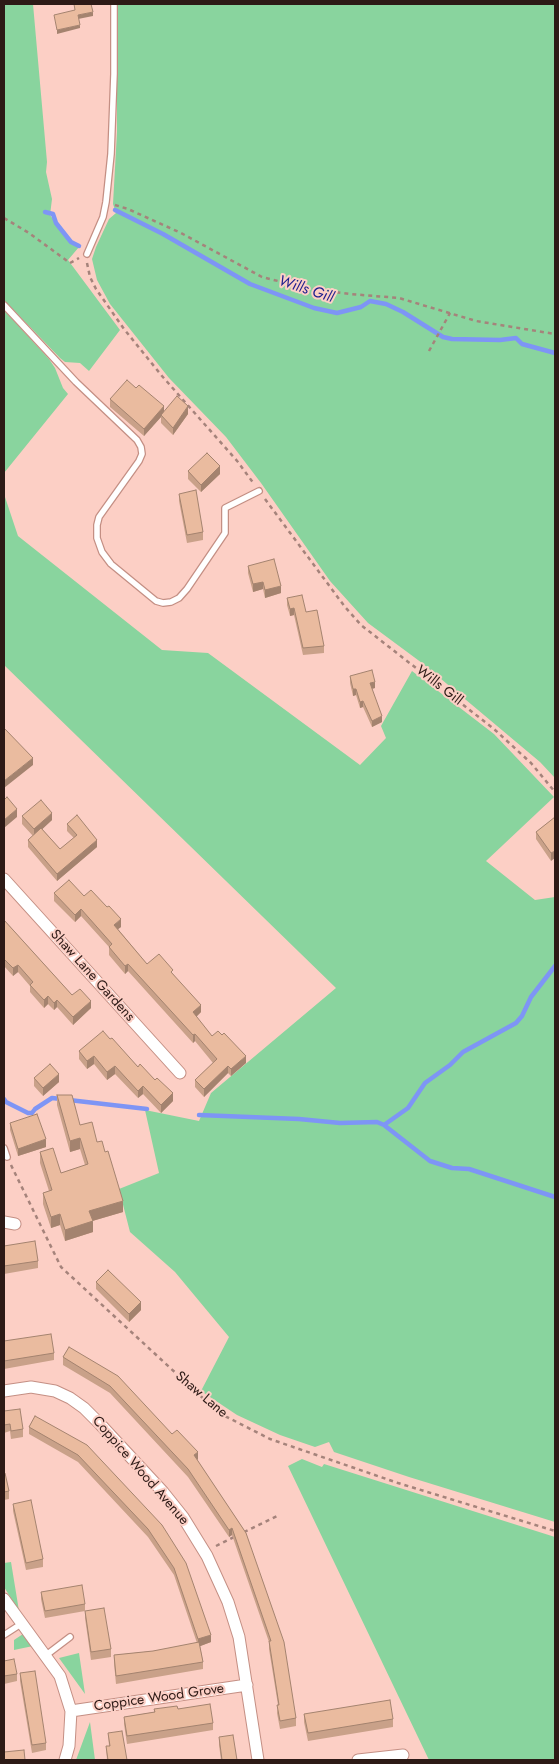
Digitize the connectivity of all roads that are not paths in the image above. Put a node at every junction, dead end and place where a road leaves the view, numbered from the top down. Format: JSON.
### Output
{"nodes":[{"id":1,"x":114,"y":4,"type":"edge"},
{"id":2,"x":87,"y":254,"type":"road end"},
{"id":3,"x":4,"y":305,"type":"edge"},
{"id":4,"x":259,"y":491,"type":"road end"},
{"id":5,"x":4,"y":879,"type":"edge"},
{"id":6,"x":180,"y":1073,"type":"dead end"},
{"id":7,"x":4,"y":1148,"type":"edge"},
{"id":8,"x":7,"y":1156,"type":"road end"},
{"id":9,"x":4,"y":1391,"type":"edge"},
{"id":10,"x":4,"y":1599,"type":"edge"},
{"id":11,"x":22,"y":1624,"type":"junction"},
{"id":12,"x":4,"y":1634,"type":"edge"},
{"id":13,"x":70,"y":1637,"type":"dead end"},
{"id":14,"x":45,"y":1656,"type":"junction"},
{"id":15,"x":247,"y":1685,"type":"junction"},
{"id":16,"x":71,"y":1711,"type":"junction"},
{"id":17,"x":403,"y":1755,"type":"dead end"},
{"id":18,"x":65,"y":1760,"type":"edge"},
{"id":19,"x":258,"y":1760,"type":"edge"},
{"id":20,"x":358,"y":1760,"type":"edge"}],
"edges":[{"from":1,"to":2,"type":"lane"},
{"from":3,"to":4,"type":"lane"},
{"from":5,"to":6,"type":"street","name":"Shaw Lane Gardens"},
{"from":7,"to":8,"type":"lane"},
{"from":9,"to":15,"type":"street","name":"Coppice Wood Avenue"},
{"from":10,"to":11,"type":"street"},
{"from":11,"to":12,"type":"lane"},
{"from":11,"to":14,"type":"street"},
{"from":13,"to":14,"type":"lane"},
{"from":14,"to":16,"type":"street"},
{"from":15,"to":16,"type":"street","name":"Coppice Wood Grove"},
{"from":15,"to":19,"type":"street","name":"Coppice Wood Avenue"},
{"from":16,"to":18,"type":"street"},
{"from":17,"to":20,"type":"street"}]}
